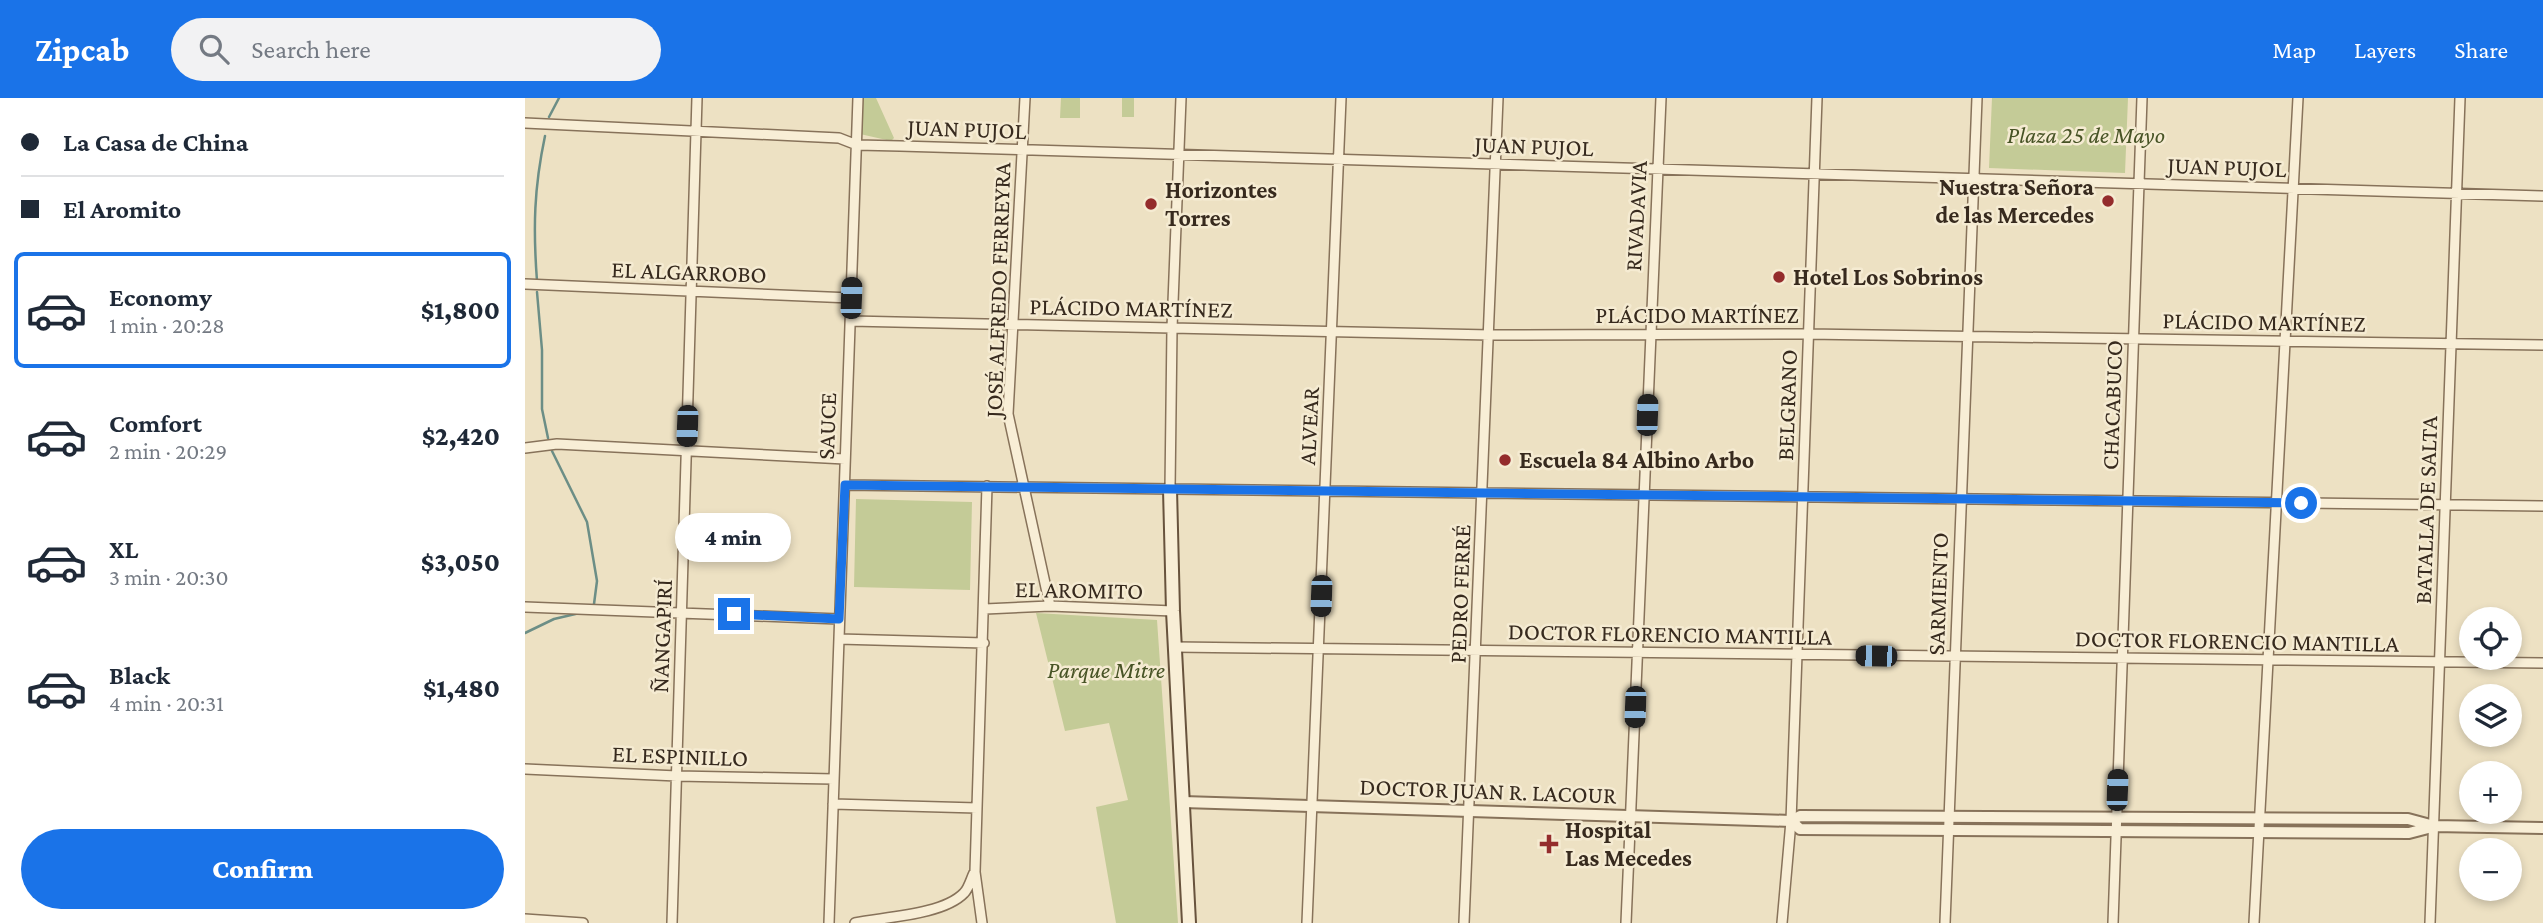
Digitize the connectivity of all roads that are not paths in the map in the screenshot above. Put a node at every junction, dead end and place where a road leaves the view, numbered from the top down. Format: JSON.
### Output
{"nodes":[{"id":1,"x":697,"y":98,"type":"edge"},
{"id":2,"x":858,"y":98,"type":"edge"},
{"id":3,"x":1025,"y":98,"type":"edge"},
{"id":4,"x":1181,"y":98,"type":"edge"},
{"id":5,"x":1341,"y":98,"type":"edge"},
{"id":6,"x":1498,"y":98,"type":"edge"},
{"id":7,"x":1661,"y":98,"type":"edge"},
{"id":8,"x":1817,"y":98,"type":"edge"},
{"id":9,"x":1977,"y":98,"type":"edge"},
{"id":10,"x":2142,"y":98,"type":"edge"},
{"id":11,"x":2298,"y":98,"type":"edge"},
{"id":12,"x":2460,"y":98,"type":"edge"},
{"id":13,"x":525,"y":123,"type":"edge"},
{"id":14,"x":695,"y":131,"type":"junction"},
{"id":15,"x":857,"y":145,"type":"junction"},
{"id":16,"x":1023,"y":149,"type":"junction"},
{"id":17,"x":1179,"y":154,"type":"junction"},
{"id":18,"x":1339,"y":159,"type":"junction"},
{"id":19,"x":1496,"y":164,"type":"junction"},
{"id":20,"x":1657,"y":169,"type":"junction"},
{"id":21,"x":1814,"y":174,"type":"junction"},
{"id":22,"x":1974,"y":179,"type":"junction"},
{"id":23,"x":2139,"y":184,"type":"junction"},
{"id":24,"x":2293,"y":188,"type":"junction"},
{"id":25,"x":2457,"y":194,"type":"junction"},
{"id":26,"x":2543,"y":196,"type":"edge"},
{"id":27,"x":525,"y":285,"type":"edge"},
{"id":28,"x":691,"y":291,"type":"junction"},
{"id":29,"x":851,"y":298,"type":"junction"},
{"id":30,"x":851,"y":321,"type":"junction"},
{"id":31,"x":1012,"y":324,"type":"junction"},
{"id":32,"x":1172,"y":328,"type":"junction"},
{"id":33,"x":1332,"y":331,"type":"junction"},
{"id":34,"x":1808,"y":334,"type":"junction"},
{"id":35,"x":1490,"y":335,"type":"junction"},
{"id":36,"x":1650,"y":335,"type":"junction"},
{"id":37,"x":1968,"y":337,"type":"junction"},
{"id":38,"x":2133,"y":339,"type":"junction"},
{"id":39,"x":2285,"y":341,"type":"junction"},
{"id":40,"x":2451,"y":344,"type":"junction"},
{"id":41,"x":2543,"y":345,"type":"edge"},
{"id":42,"x":525,"y":448,"type":"edge"},
{"id":43,"x":687,"y":452,"type":"junction"},
{"id":44,"x":845,"y":459,"type":"junction"},
{"id":45,"x":845,"y":485,"type":"junction"},
{"id":46,"x":987,"y":486,"type":"junction"},
{"id":47,"x":1025,"y":488,"type":"junction"},
{"id":48,"x":1170,"y":489,"type":"junction"},
{"id":49,"x":1325,"y":491,"type":"junction"},
{"id":50,"x":1483,"y":493,"type":"junction"},
{"id":51,"x":1643,"y":495,"type":"junction"},
{"id":52,"x":1803,"y":497,"type":"junction"},
{"id":53,"x":1962,"y":499,"type":"junction"},
{"id":54,"x":2127,"y":501,"type":"junction"},
{"id":55,"x":2276,"y":502,"type":"junction"},
{"id":56,"x":2445,"y":504,"type":"junction"},
{"id":57,"x":2543,"y":506,"type":"edge"},
{"id":58,"x":1050,"y":606,"type":"junction"},
{"id":59,"x":525,"y":607,"type":"edge"},
{"id":60,"x":985,"y":609,"type":"junction"},
{"id":61,"x":682,"y":611,"type":"junction"},
{"id":62,"x":1173,"y":611,"type":"junction"},
{"id":63,"x":839,"y":619,"type":"junction"},
{"id":64,"x":839,"y":639,"type":"junction"},
{"id":65,"x":984,"y":643,"type":"junction"},
{"id":66,"x":1175,"y":647,"type":"junction"},
{"id":67,"x":1318,"y":649,"type":"junction"},
{"id":68,"x":1477,"y":651,"type":"junction"},
{"id":69,"x":1637,"y":653,"type":"junction"},
{"id":70,"x":1797,"y":655,"type":"junction"},
{"id":71,"x":1955,"y":656,"type":"junction"},
{"id":72,"x":2122,"y":659,"type":"junction"},
{"id":73,"x":2268,"y":660,"type":"junction"},
{"id":74,"x":2440,"y":662,"type":"junction"},
{"id":75,"x":2543,"y":663,"type":"edge"},
{"id":76,"x":525,"y":769,"type":"edge"},
{"id":77,"x":677,"y":776,"type":"junction"},
{"id":78,"x":834,"y":779,"type":"junction"},
{"id":79,"x":1183,"y":802,"type":"junction"},
{"id":80,"x":833,"y":804,"type":"junction"},
{"id":81,"x":1312,"y":806,"type":"junction"},
{"id":82,"x":977,"y":808,"type":"junction"},
{"id":83,"x":1469,"y":811,"type":"junction"},
{"id":84,"x":1949,"y":816,"type":"junction"},
{"id":85,"x":2116,"y":816,"type":"junction"},
{"id":86,"x":1630,"y":817,"type":"junction"},
{"id":87,"x":1791,"y":821,"type":"junction"},
{"id":88,"x":2259,"y":825,"type":"junction"},
{"id":89,"x":2434,"y":826,"type":"junction"},
{"id":90,"x":2543,"y":828,"type":"edge"},
{"id":91,"x":1948,"y":830,"type":"junction"},
{"id":92,"x":2116,"y":830,"type":"junction"},
{"id":93,"x":975,"y":872,"type":"junction"},
{"id":94,"x":957,"y":898,"type":"junction"},
{"id":95,"x":981,"y":918,"type":"edge"},
{"id":96,"x":525,"y":919,"type":"edge"},
{"id":97,"x":583,"y":923,"type":"edge"},
{"id":98,"x":673,"y":923,"type":"edge"},
{"id":99,"x":829,"y":923,"type":"edge"},
{"id":100,"x":855,"y":923,"type":"edge"},
{"id":101,"x":1189,"y":923,"type":"edge"},
{"id":102,"x":1307,"y":923,"type":"edge"},
{"id":103,"x":1464,"y":923,"type":"edge"},
{"id":104,"x":1626,"y":923,"type":"edge"},
{"id":105,"x":1782,"y":923,"type":"edge"},
{"id":106,"x":1945,"y":923,"type":"edge"},
{"id":107,"x":2112,"y":923,"type":"edge"},
{"id":108,"x":2254,"y":923,"type":"edge"},
{"id":109,"x":2430,"y":923,"type":"edge"}],
"edges":[{"from":1,"to":14,"type":"street","name":"ÑANGAPIRÍ"},
{"from":2,"to":15,"type":"street","name":"SAUCE"},
{"from":3,"to":16,"type":"street","name":"JOSÉ ALFREDO FERREYRA"},
{"from":4,"to":17,"type":"street"},
{"from":5,"to":18,"type":"street","name":"ALVEAR"},
{"from":6,"to":19,"type":"street","name":"PEDRO FERRÉ"},
{"from":7,"to":20,"type":"street","name":"RIVADAVIA"},
{"from":8,"to":21,"type":"street","name":"BELGRANO"},
{"from":9,"to":22,"type":"street","name":"SARMIENTO"},
{"from":10,"to":23,"type":"street","name":"CHACABUCO"},
{"from":11,"to":24,"type":"street"},
{"from":12,"to":25,"type":"street","name":"BATALLA DE SALTA"},
{"from":13,"to":14,"type":"street","name":"JUAN PUJOL"},
{"from":14,"to":15,"type":"street","name":"JUAN PUJOL"},
{"from":14,"to":28,"type":"street","name":"ÑANGAPIRÍ"},
{"from":15,"to":16,"type":"street","name":"JUAN PUJOL"},
{"from":15,"to":29,"type":"street","name":"SAUCE"},
{"from":16,"to":17,"type":"street","name":"JUAN PUJOL"},
{"from":16,"to":31,"type":"street","name":"JOSÉ ALFREDO FERREYRA"},
{"from":17,"to":18,"type":"street","name":"JUAN PUJOL"},
{"from":17,"to":32,"type":"street"},
{"from":18,"to":19,"type":"street","name":"JUAN PUJOL"},
{"from":18,"to":33,"type":"street","name":"ALVEAR"},
{"from":19,"to":20,"type":"street","name":"JUAN PUJOL"},
{"from":19,"to":35,"type":"street","name":"PEDRO FERRÉ"},
{"from":20,"to":21,"type":"street","name":"JUAN PUJOL"},
{"from":20,"to":36,"type":"street","name":"RIVADAVIA"},
{"from":21,"to":22,"type":"street","name":"JUAN PUJOL"},
{"from":21,"to":34,"type":"street","name":"BELGRANO"},
{"from":22,"to":23,"type":"street","name":"JUAN PUJOL"},
{"from":22,"to":37,"type":"street","name":"SARMIENTO"},
{"from":23,"to":24,"type":"street","name":"JUAN PUJOL"},
{"from":23,"to":38,"type":"street","name":"CHACABUCO"},
{"from":24,"to":25,"type":"street","name":"JUAN PUJOL"},
{"from":24,"to":39,"type":"street"},
{"from":25,"to":26,"type":"street","name":"JUAN PUJOL"},
{"from":25,"to":40,"type":"street","name":"BATALLA DE SALTA"},
{"from":27,"to":28,"type":"street","name":"EL ALGARROBO"},
{"from":28,"to":29,"type":"street","name":"EL ALGARROBO"},
{"from":28,"to":43,"type":"street","name":"ÑANGAPIRÍ"},
{"from":29,"to":30,"type":"street","name":"SAUCE"},
{"from":30,"to":31,"type":"street","name":"PLÁCIDO MARTÍNEZ"},
{"from":30,"to":44,"type":"street","name":"SAUCE"},
{"from":31,"to":32,"type":"street","name":"PLÁCIDO MARTÍNEZ"},
{"from":31,"to":47,"type":"street","name":"JOSÉ ALFREDO FERREYRA"},
{"from":32,"to":33,"type":"street","name":"PLÁCIDO MARTÍNEZ"},
{"from":32,"to":48,"type":"street"},
{"from":33,"to":35,"type":"street","name":"PLÁCIDO MARTÍNEZ"},
{"from":33,"to":49,"type":"street","name":"ALVEAR"},
{"from":34,"to":36,"type":"street","name":"PLÁCIDO MARTÍNEZ"},
{"from":34,"to":37,"type":"street","name":"PLÁCIDO MARTÍNEZ"},
{"from":34,"to":52,"type":"street","name":"BELGRANO"},
{"from":35,"to":36,"type":"street","name":"PLÁCIDO MARTÍNEZ"},
{"from":35,"to":50,"type":"street","name":"PEDRO FERRÉ"},
{"from":36,"to":51,"type":"street","name":"RIVADAVIA"},
{"from":37,"to":38,"type":"street","name":"PLÁCIDO MARTÍNEZ"},
{"from":37,"to":53,"type":"street","name":"SARMIENTO"},
{"from":38,"to":39,"type":"street","name":"PLÁCIDO MARTÍNEZ"},
{"from":38,"to":54,"type":"street","name":"CHACABUCO"},
{"from":39,"to":40,"type":"street","name":"PLÁCIDO MARTÍNEZ"},
{"from":39,"to":55,"type":"street"},
{"from":40,"to":41,"type":"street","name":"PLÁCIDO MARTÍNEZ"},
{"from":40,"to":56,"type":"street","name":"BATALLA DE SALTA"},
{"from":42,"to":43,"type":"street"},
{"from":43,"to":44,"type":"street"},
{"from":43,"to":61,"type":"street","name":"ÑANGAPIRÍ"},
{"from":44,"to":45,"type":"street","name":"SAUCE"},
{"from":45,"to":46,"type":"street"},
{"from":45,"to":63,"type":"street","name":"SAUCE"},
{"from":46,"to":47,"type":"street"},
{"from":46,"to":60,"type":"street"},
{"from":47,"to":48,"type":"street"},
{"from":47,"to":58,"type":"street","name":"JOSÉ ALFREDO FERREYRA"},
{"from":48,"to":49,"type":"street"},
{"from":48,"to":62,"type":"main road"},
{"from":49,"to":50,"type":"street"},
{"from":49,"to":67,"type":"street","name":"ALVEAR"},
{"from":50,"to":51,"type":"street"},
{"from":50,"to":68,"type":"street","name":"PEDRO FERRÉ"},
{"from":51,"to":52,"type":"street"},
{"from":51,"to":69,"type":"street","name":"RIVADAVIA"},
{"from":52,"to":53,"type":"street"},
{"from":52,"to":70,"type":"street","name":"BELGRANO"},
{"from":53,"to":54,"type":"street"},
{"from":53,"to":71,"type":"street","name":"SARMIENTO"},
{"from":54,"to":55,"type":"street"},
{"from":54,"to":72,"type":"street","name":"CHACABUCO"},
{"from":55,"to":56,"type":"street"},
{"from":55,"to":73,"type":"street"},
{"from":56,"to":57,"type":"street"},
{"from":56,"to":74,"type":"street","name":"BATALLA DE SALTA"},
{"from":58,"to":60,"type":"street","name":"EL AROMITO"},
{"from":58,"to":62,"type":"street","name":"EL AROMITO"},
{"from":59,"to":61,"type":"street"},
{"from":60,"to":65,"type":"street"},
{"from":61,"to":63,"type":"street"},
{"from":61,"to":77,"type":"street","name":"ÑANGAPIRÍ"},
{"from":62,"to":66,"type":"main road"},
{"from":63,"to":64,"type":"street","name":"SAUCE"},
{"from":64,"to":65,"type":"street"},
{"from":64,"to":78,"type":"street","name":"SAUCE"},
{"from":65,"to":82,"type":"street"},
{"from":66,"to":67,"type":"street","name":"DOCTOR FLORENCIO MANTILLA"},
{"from":66,"to":79,"type":"main road"},
{"from":67,"to":68,"type":"street","name":"DOCTOR FLORENCIO MANTILLA"},
{"from":67,"to":81,"type":"street","name":"ALVEAR"},
{"from":68,"to":69,"type":"street","name":"DOCTOR FLORENCIO MANTILLA"},
{"from":68,"to":83,"type":"street","name":"PEDRO FERRÉ"},
{"from":69,"to":70,"type":"street","name":"DOCTOR FLORENCIO MANTILLA"},
{"from":69,"to":86,"type":"street","name":"RIVADAVIA"},
{"from":70,"to":71,"type":"street","name":"DOCTOR FLORENCIO MANTILLA"},
{"from":70,"to":87,"type":"street","name":"BELGRANO"},
{"from":71,"to":72,"type":"street","name":"DOCTOR FLORENCIO MANTILLA"},
{"from":71,"to":84,"type":"street","name":"SARMIENTO"},
{"from":72,"to":73,"type":"street","name":"DOCTOR FLORENCIO MANTILLA"},
{"from":72,"to":85,"type":"street","name":"CHACABUCO"},
{"from":73,"to":74,"type":"street","name":"DOCTOR FLORENCIO MANTILLA"},
{"from":73,"to":88,"type":"street"},
{"from":74,"to":75,"type":"street","name":"DOCTOR FLORENCIO MANTILLA"},
{"from":74,"to":89,"type":"street","name":"BATALLA DE SALTA"},
{"from":76,"to":77,"type":"street","name":"EL ESPINILLO"},
{"from":77,"to":78,"type":"street","name":"EL ESPINILLO"},
{"from":77,"to":98,"type":"street","name":"ÑANGAPIRÍ"},
{"from":78,"to":80,"type":"street","name":"SAUCE"},
{"from":79,"to":81,"type":"street","name":"DOCTOR JUAN R. LACOUR"},
{"from":79,"to":101,"type":"main road"},
{"from":80,"to":82,"type":"street"},
{"from":80,"to":99,"type":"street","name":"SAUCE"},
{"from":81,"to":83,"type":"street","name":"DOCTOR JUAN R. LACOUR"},
{"from":81,"to":102,"type":"street","name":"ALVEAR"},
{"from":82,"to":93,"type":"street"},
{"from":83,"to":86,"type":"street","name":"DOCTOR JUAN R. LACOUR"},
{"from":83,"to":103,"type":"street","name":"PEDRO FERRÉ"},
{"from":84,"to":85,"type":"street"},
{"from":84,"to":87,"type":"street"},
{"from":84,"to":91,"type":"street","name":"SARMIENTO"},
{"from":85,"to":88,"type":"street"},
{"from":85,"to":92,"type":"street","name":"CHACABUCO"},
{"from":86,"to":87,"type":"street","name":"DOCTOR JUAN R. LACOUR"},
{"from":86,"to":104,"type":"street","name":"RIVADAVIA"},
{"from":87,"to":91,"type":"street"},
{"from":87,"to":105,"type":"street","name":"BELGRANO"},
{"from":88,"to":89,"type":"street"},
{"from":88,"to":92,"type":"street"},
{"from":88,"to":108,"type":"street"},
{"from":89,"to":90,"type":"street"},
{"from":89,"to":109,"type":"street","name":"BATALLA DE SALTA"},
{"from":91,"to":92,"type":"street"},
{"from":91,"to":106,"type":"street","name":"SARMIENTO"},
{"from":92,"to":107,"type":"street","name":"CHACABUCO"},
{"from":93,"to":94,"type":"street"},
{"from":93,"to":95,"type":"street"},
{"from":94,"to":95,"type":"street"},
{"from":94,"to":100,"type":"street"},
{"from":96,"to":97,"type":"street"}]}
